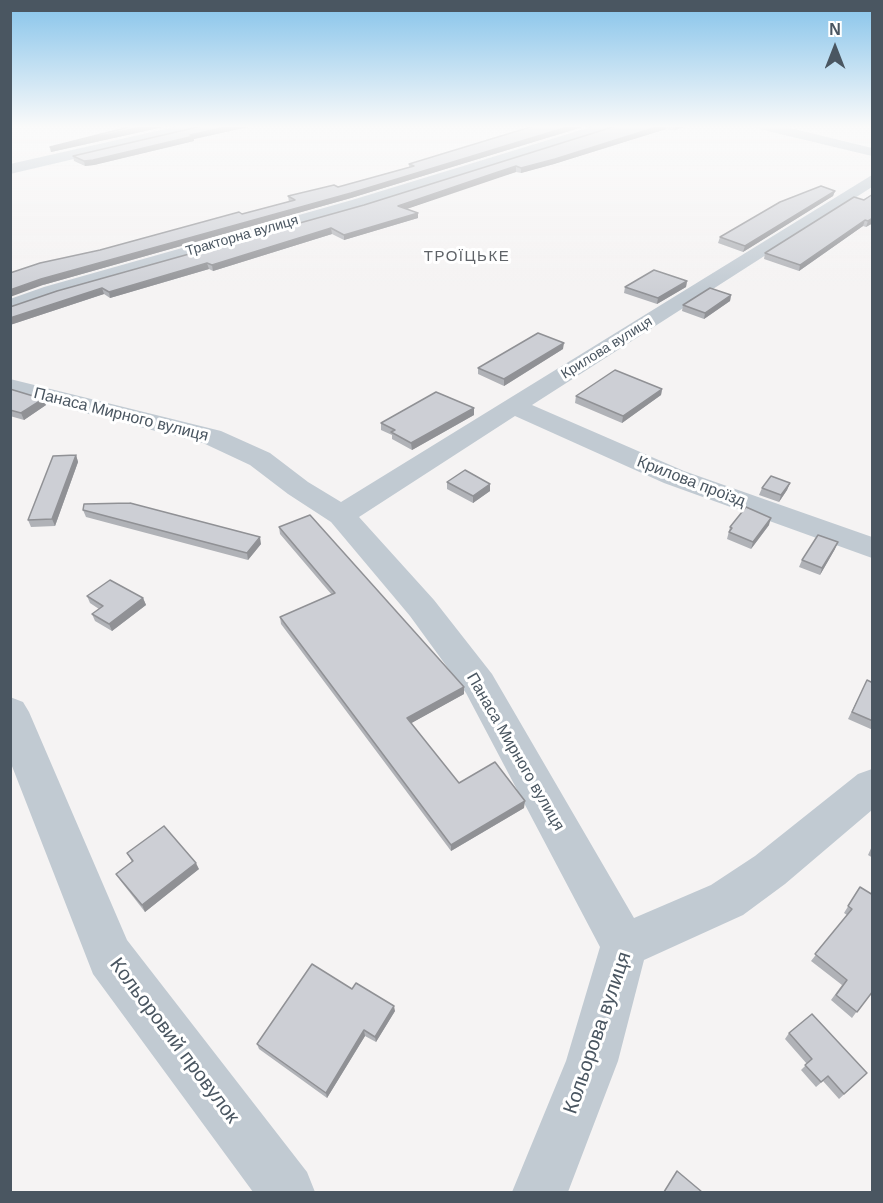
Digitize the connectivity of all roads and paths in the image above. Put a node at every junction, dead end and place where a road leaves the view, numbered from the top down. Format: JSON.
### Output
{"nodes":[{"id":1,"x":431,"y":181,"type":"edge"},
{"id":2,"x":871,"y":181,"type":"edge"},
{"id":3,"x":10,"y":306,"type":"edge"},
{"id":4,"x":10,"y":386,"type":"edge"},
{"id":5,"x":513,"y":406,"type":"junction"},
{"id":6,"x":340,"y":515,"type":"junction"},
{"id":7,"x":873,"y":548,"type":"edge"},
{"id":8,"x":10,"y":712,"type":"edge"},
{"id":9,"x":873,"y":786,"type":"edge"},
{"id":10,"x":624,"y":945,"type":"junction"},
{"id":11,"x":287,"y":1192,"type":"edge"},
{"id":12,"x":540,"y":1192,"type":"edge"}],
"edges":[{"from":1,"to":3,"type":"street","name":"Тракторна вулиця"},
{"from":2,"to":5,"type":"street","name":"Крилова вулиця"},
{"from":4,"to":6,"type":"street","name":"Панаса Мирного вулиця"},
{"from":5,"to":6,"type":"street","name":"Крилова вулиця"},
{"from":5,"to":7,"type":"street","name":"Крилова проїзд"},
{"from":6,"to":10,"type":"street","name":"Панаса Мирного вулиця"},
{"from":8,"to":11,"type":"street","name":"Кольоровий провулок"},
{"from":9,"to":10,"type":"street","name":"Кольорова вулиця"},
{"from":10,"to":12,"type":"street","name":"Кольорова вулиця"}]}
